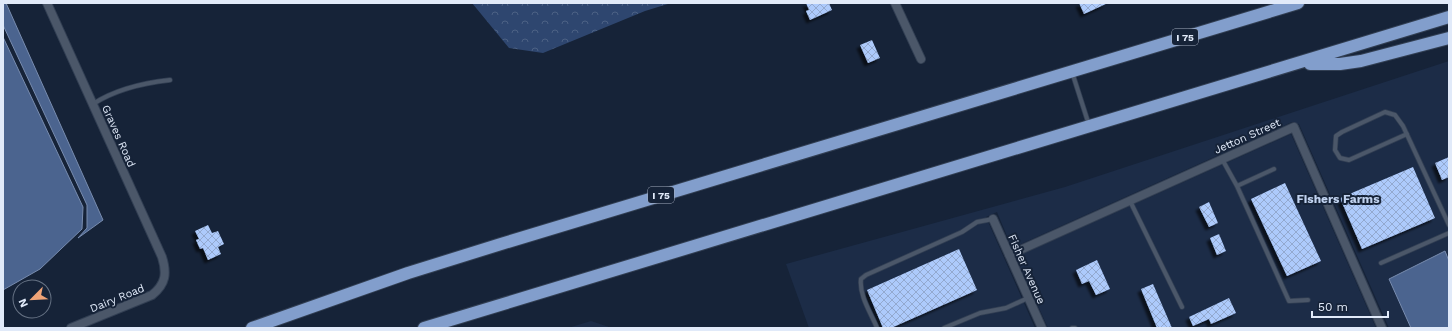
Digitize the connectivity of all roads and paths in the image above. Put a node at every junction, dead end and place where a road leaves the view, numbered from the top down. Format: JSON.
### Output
{"nodes":[{"id":1,"x":47,"y":3,"type":"edge"},
{"id":2,"x":895,"y":3,"type":"edge"},
{"id":3,"x":1298,"y":3,"type":"edge"},
{"id":4,"x":1449,"y":17,"type":"edge"},
{"id":5,"x":1449,"y":38,"type":"edge"},
{"id":6,"x":921,"y":59,"type":"dead end"},
{"id":7,"x":1294,"y":64,"type":"junction"},
{"id":8,"x":1072,"y":71,"type":"junction"},
{"id":9,"x":170,"y":80,"type":"dead end"},
{"id":10,"x":93,"y":104,"type":"junction"},
{"id":11,"x":1089,"y":125,"type":"junction"},
{"id":12,"x":1407,"y":134,"type":"junction"},
{"id":13,"x":1222,"y":159,"type":"junction"},
{"id":14,"x":1274,"y":169,"type":"dead end"},
{"id":15,"x":1237,"y":186,"type":"junction"},
{"id":16,"x":1130,"y":200,"type":"junction"},
{"id":17,"x":993,"y":220,"type":"joint"},
{"id":18,"x":1449,"y":225,"type":"edge"},
{"id":19,"x":1449,"y":233,"type":"edge"},
{"id":20,"x":1009,"y":255,"type":"junction"},
{"id":21,"x":1381,"y":263,"type":"dead end"},
{"id":22,"x":165,"y":280,"type":"joint"},
{"id":23,"x":1028,"y":298,"type":"junction"},
{"id":24,"x":1308,"y":300,"type":"dead end"},
{"id":25,"x":1182,"y":307,"type":"dead end"},
{"id":26,"x":71,"y":328,"type":"edge"},
{"id":27,"x":252,"y":328,"type":"edge"},
{"id":28,"x":424,"y":328,"type":"edge"},
{"id":29,"x":877,"y":328,"type":"edge"},
{"id":30,"x":944,"y":328,"type":"edge"},
{"id":31,"x":1042,"y":328,"type":"edge"},
{"id":32,"x":1382,"y":328,"type":"edge"}],
"edges":[{"from":1,"to":10,"type":"street","name":"Graves Road"},
{"from":2,"to":6,"type":"street"},
{"from":3,"to":8,"type":"highway","number":"I 75"},
{"from":4,"to":7,"type":"highway"},
{"from":5,"to":7,"type":"highway"},
{"from":7,"to":11,"type":"highway"},
{"from":8,"to":11,"type":"lane"},
{"from":8,"to":27,"type":"highway","number":"I 75"},
{"from":9,"to":10,"type":"lane"},
{"from":10,"to":22,"type":"street","name":"Graves Road"},
{"from":11,"to":28,"type":"highway"},
{"from":12,"to":12,"type":"lane"},
{"from":12,"to":18,"type":"lane"},
{"from":13,"to":15,"type":"lane"},
{"from":13,"to":16,"type":"street","name":"Jetton Street"},
{"from":13,"to":32,"type":"street","name":"Jetton Street"},
{"from":14,"to":15,"type":"lane"},
{"from":15,"to":24,"type":"lane"},
{"from":16,"to":20,"type":"street","name":"Jetton Street"},
{"from":16,"to":25,"type":"lane"},
{"from":17,"to":20,"type":"street","name":"Fisher Avenue"},
{"from":17,"to":29,"type":"lane"},
{"from":19,"to":21,"type":"lane"},
{"from":20,"to":23,"type":"street","name":"Fisher Avenue"},
{"from":22,"to":26,"type":"street","name":"Dairy Road"},
{"from":23,"to":30,"type":"lane"},
{"from":23,"to":31,"type":"street","name":"Fisher Avenue"}]}
